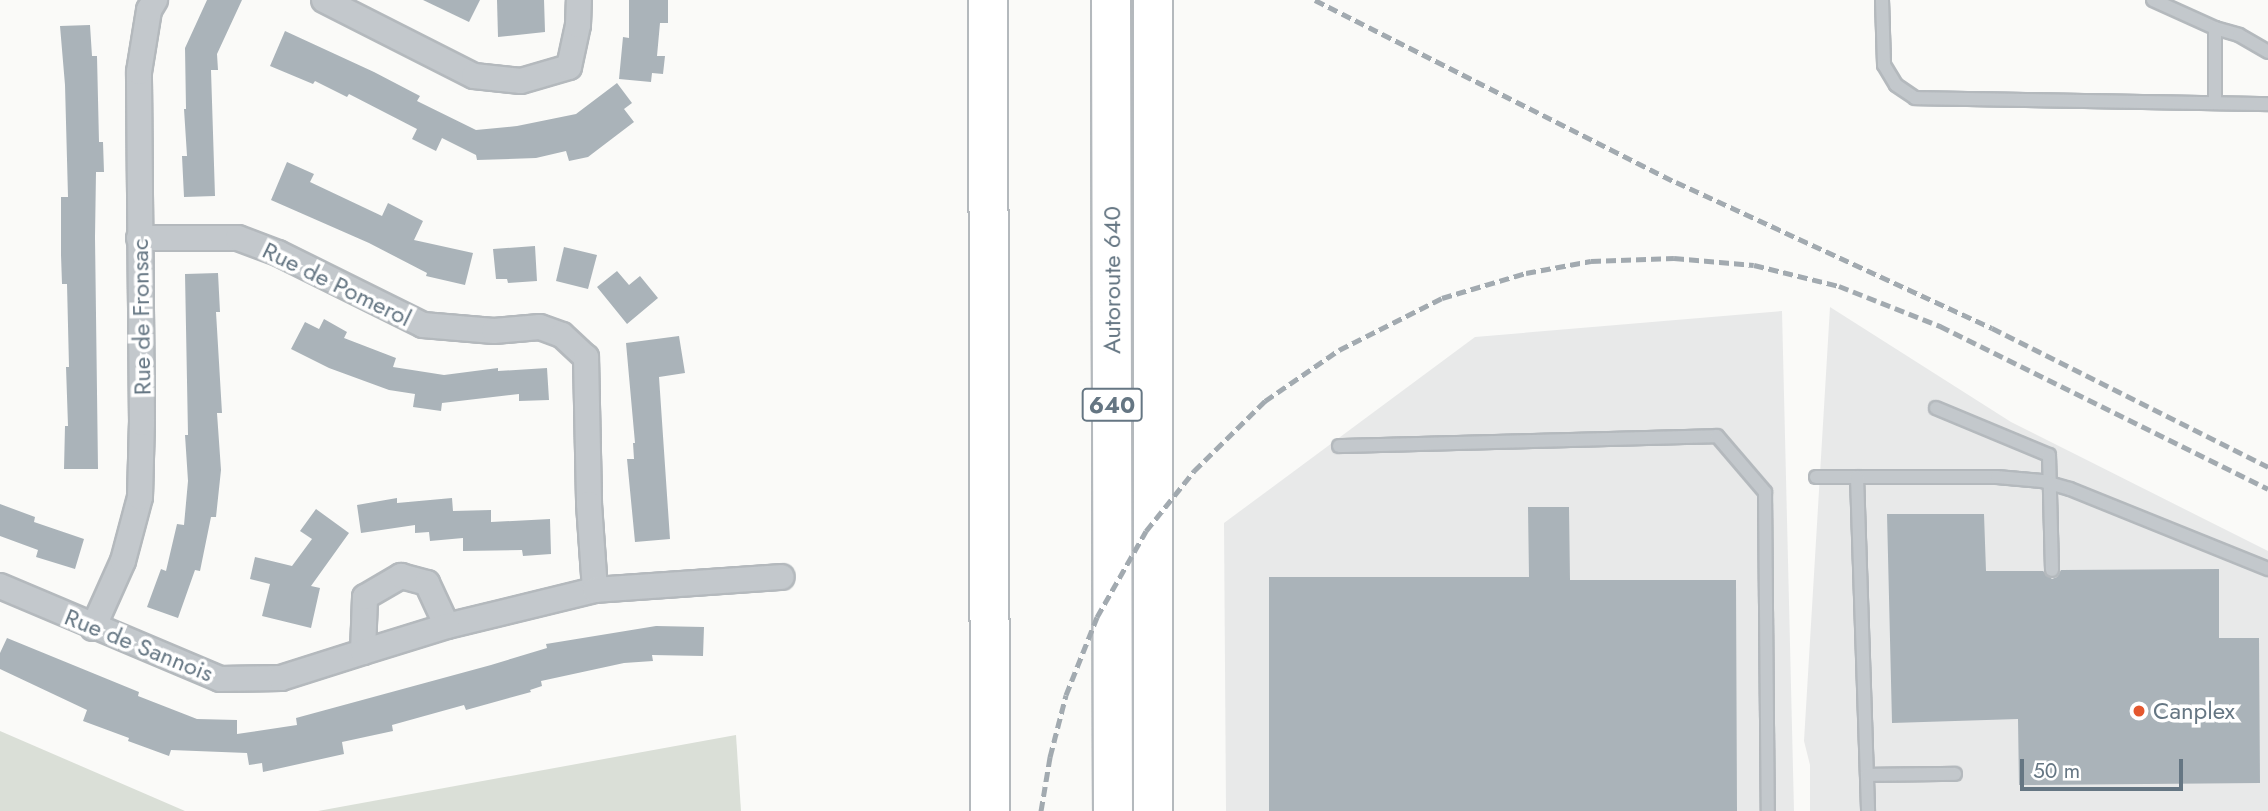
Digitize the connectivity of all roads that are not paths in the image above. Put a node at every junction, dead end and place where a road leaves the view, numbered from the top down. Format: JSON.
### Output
{"nodes":[{"id":1,"x":155,"y":0,"type":"edge"},
{"id":2,"x":324,"y":0,"type":"edge"},
{"id":3,"x":579,"y":0,"type":"edge"},
{"id":4,"x":988,"y":0,"type":"edge"},
{"id":5,"x":1111,"y":0,"type":"edge"},
{"id":6,"x":1153,"y":0,"type":"edge"},
{"id":7,"x":1882,"y":0,"type":"edge"},
{"id":8,"x":2154,"y":0,"type":"edge"},
{"id":9,"x":2215,"y":28,"type":"junction"},
{"id":10,"x":2268,"y":52,"type":"edge"},
{"id":11,"x":2215,"y":103,"type":"junction"},
{"id":12,"x":2268,"y":104,"type":"edge"},
{"id":13,"x":139,"y":238,"type":"junction"},
{"id":14,"x":1936,"y":408,"type":"dead end"},
{"id":15,"x":1339,"y":446,"type":"dead end"},
{"id":16,"x":1816,"y":477,"type":"dead end"},
{"id":17,"x":1857,"y":477,"type":"junction"},
{"id":18,"x":2050,"y":483,"type":"junction"},
{"id":19,"x":2268,"y":569,"type":"edge"},
{"id":20,"x":2052,"y":570,"type":"dead end"},
{"id":21,"x":782,"y":577,"type":"dead end"},
{"id":22,"x":0,"y":586,"type":"edge"},
{"id":23,"x":595,"y":590,"type":"junction"},
{"id":24,"x":447,"y":626,"type":"junction"},
{"id":25,"x":93,"y":628,"type":"junction"},
{"id":26,"x":363,"y":652,"type":"junction"},
{"id":27,"x":1955,"y":774,"type":"dead end"},
{"id":28,"x":1867,"y":775,"type":"junction"},
{"id":29,"x":990,"y":811,"type":"edge"},
{"id":30,"x":1113,"y":811,"type":"edge"},
{"id":31,"x":1153,"y":811,"type":"edge"},
{"id":32,"x":1768,"y":811,"type":"edge"},
{"id":33,"x":1868,"y":811,"type":"edge"}],
"edges":[{"from":1,"to":13,"type":"street","name":"Rue de Fronsac"},
{"from":2,"to":3,"type":"street"},
{"from":4,"to":29,"type":"highway"},
{"from":5,"to":30,"type":"highway","name":"Autoroute 640","number":"640"},
{"from":6,"to":31,"type":"highway"},
{"from":7,"to":11,"type":"lane"},
{"from":8,"to":9,"type":"lane"},
{"from":9,"to":10,"type":"lane"},
{"from":9,"to":11,"type":"lane"},
{"from":11,"to":12,"type":"lane"},
{"from":13,"to":23,"type":"street","name":"Rue de Pomerol"},
{"from":13,"to":25,"type":"street","name":"Rue de Fronsac"},
{"from":14,"to":18,"type":"lane"},
{"from":15,"to":32,"type":"lane"},
{"from":16,"to":17,"type":"lane"},
{"from":17,"to":18,"type":"lane"},
{"from":17,"to":28,"type":"lane"},
{"from":18,"to":19,"type":"lane"},
{"from":18,"to":20,"type":"lane"},
{"from":21,"to":23,"type":"street","name":"Rue de Sannois"},
{"from":22,"to":25,"type":"street","name":"Rue de Sannois"},
{"from":23,"to":24,"type":"street","name":"Rue de Sannois"},
{"from":24,"to":26,"type":"street","name":"Rue de Sannois"},
{"from":24,"to":26,"type":"street"},
{"from":25,"to":26,"type":"street","name":"Rue de Sannois"},
{"from":27,"to":28,"type":"lane"},
{"from":28,"to":33,"type":"lane"}]}
